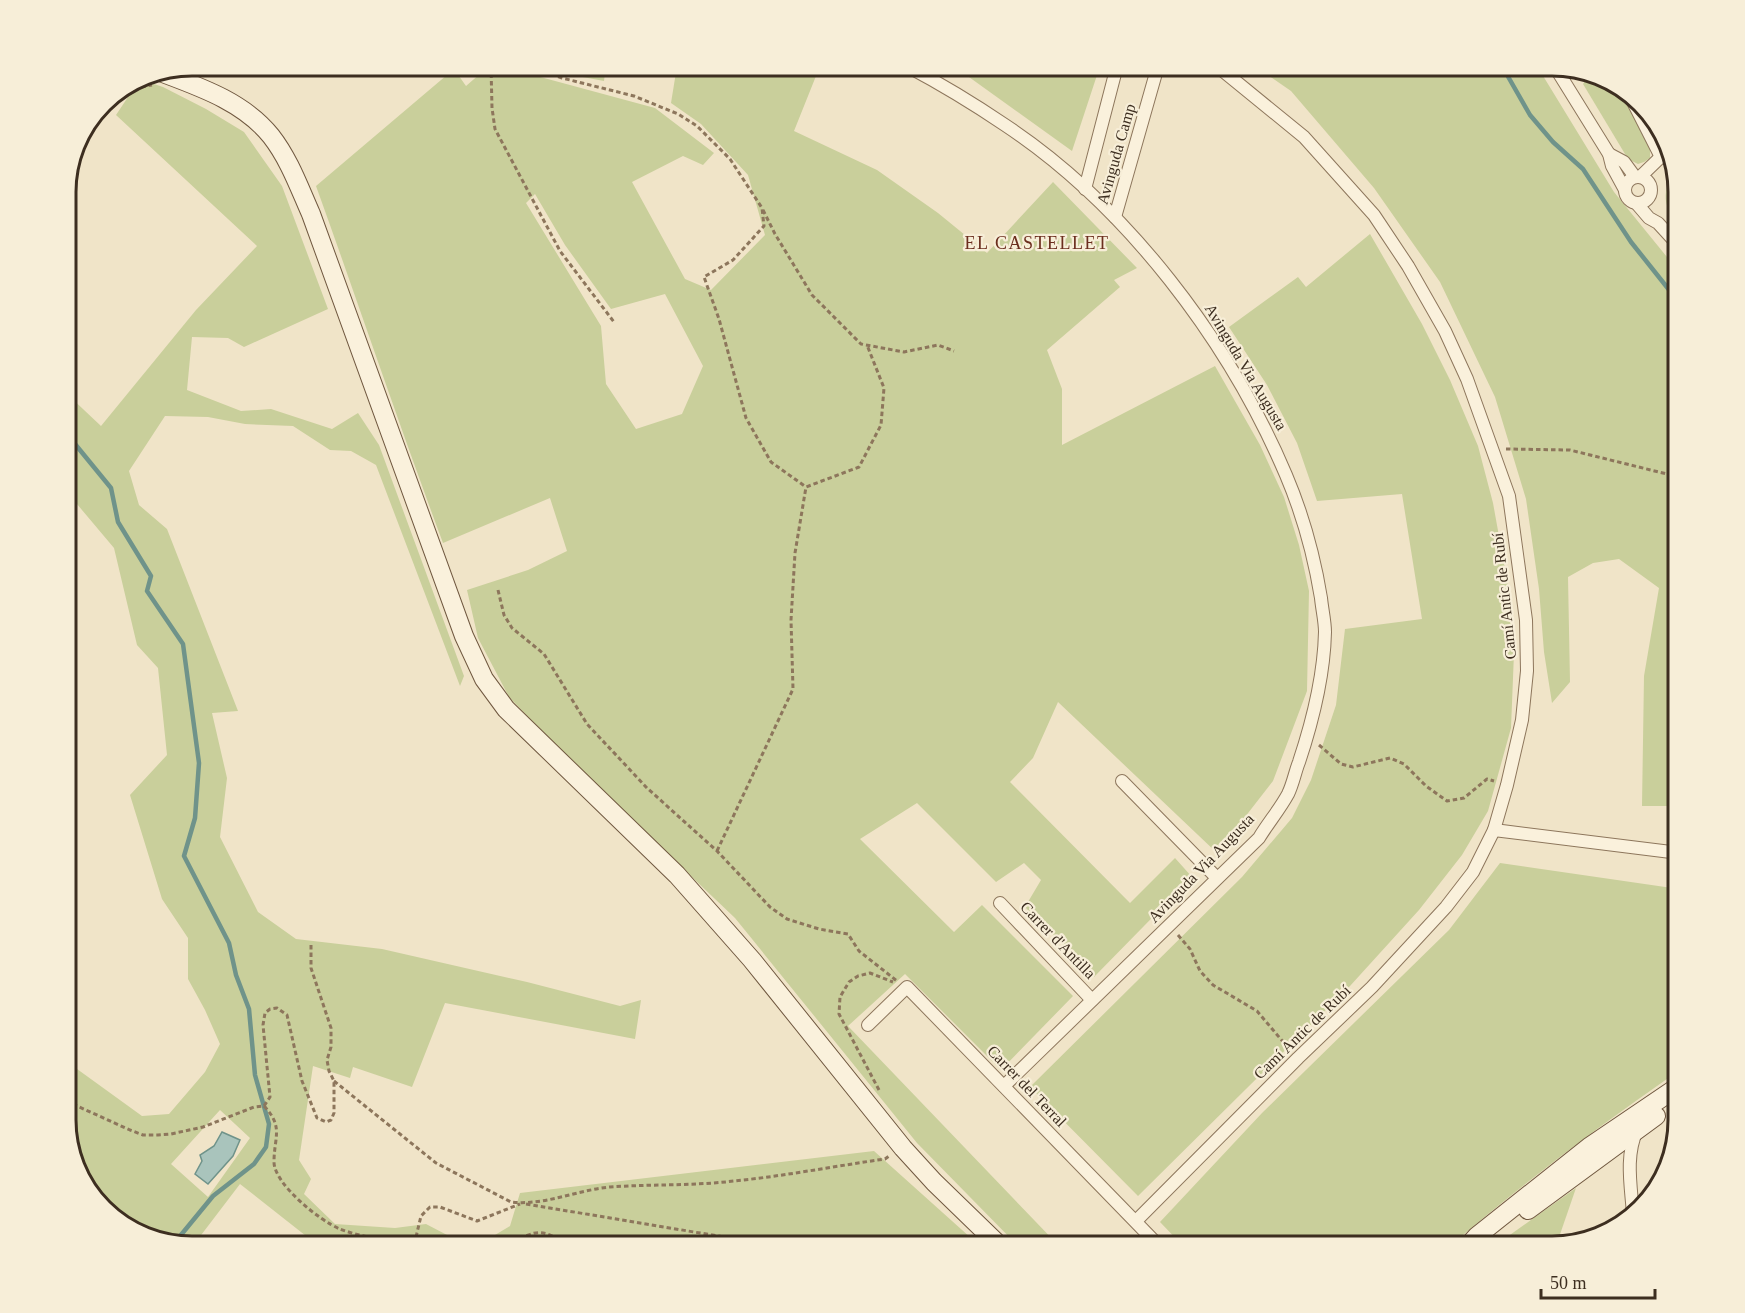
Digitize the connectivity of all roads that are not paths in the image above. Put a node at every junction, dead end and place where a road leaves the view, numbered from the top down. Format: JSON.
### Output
{"nodes":[{"id":1,"x":926,"y":76,"type":"edge"},
{"id":2,"x":1114,"y":76,"type":"edge"},
{"id":3,"x":1155,"y":76,"type":"edge"},
{"id":4,"x":1229,"y":76,"type":"edge"},
{"id":5,"x":1561,"y":77,"type":"edge"},
{"id":6,"x":175,"y":78,"type":"edge"},
{"id":7,"x":1609,"y":154,"type":"junction"},
{"id":8,"x":1663,"y":158,"type":"edge"},
{"id":9,"x":1644,"y":183,"type":"junction"},
{"id":10,"x":1085,"y":189,"type":"junction"},
{"id":11,"x":1625,"y":190,"type":"junction"},
{"id":12,"x":1637,"y":204,"type":"junction"},
{"id":13,"x":1115,"y":217,"type":"junction"},
{"id":14,"x":1658,"y":223,"type":"junction"},
{"id":15,"x":1668,"y":234,"type":"edge"},
{"id":16,"x":1122,"y":781,"type":"dead end"},
{"id":17,"x":1494,"y":830,"type":"junction"},
{"id":18,"x":1668,"y":853,"type":"edge"},
{"id":19,"x":1217,"y":878,"type":"junction"},
{"id":20,"x":1000,"y":903,"type":"dead end"},
{"id":21,"x":1092,"y":999,"type":"junction"},
{"id":22,"x":868,"y":1025,"type":"dead end"},
{"id":23,"x":1004,"y":1086,"type":"junction"},
{"id":24,"x":1668,"y":1093,"type":"edge"},
{"id":25,"x":1668,"y":1106,"type":"edge"},
{"id":26,"x":1637,"y":1130,"type":"junction"},
{"id":27,"x":1608,"y":1152,"type":"junction"},
{"id":28,"x":1629,"y":1162,"type":"junction"},
{"id":29,"x":1566,"y":1165,"type":"junction"},
{"id":30,"x":1632,"y":1205,"type":"edge"},
{"id":31,"x":1136,"y":1221,"type":"junction"},
{"id":32,"x":990,"y":1236,"type":"edge"},
{"id":33,"x":1150,"y":1236,"type":"edge"},
{"id":34,"x":1477,"y":1236,"type":"edge"},
{"id":35,"x":1490,"y":1236,"type":"edge"}],
"edges":[{"from":1,"to":10,"type":"street","name":"Avinguda Via Augusta"},
{"from":2,"to":10,"type":"street","name":"Avinguda Camp"},
{"from":3,"to":13,"type":"street","name":"Avinguda Camp"},
{"from":4,"to":17,"type":"street","name":"Camí Antic de Rubí"},
{"from":5,"to":7,"type":"street"},
{"from":6,"to":32,"type":"main road"},
{"from":7,"to":9,"type":"street"},
{"from":7,"to":11,"type":"street"},
{"from":8,"to":9,"type":"street"},
{"from":9,"to":11,"type":"street"},
{"from":9,"to":12,"type":"street"},
{"from":9,"to":14,"type":"street"},
{"from":10,"to":13,"type":"street","name":"Avinguda Via Augusta"},
{"from":11,"to":12,"type":"street"},
{"from":12,"to":14,"type":"street"},
{"from":13,"to":19,"type":"street","name":"Avinguda Via Augusta"},
{"from":14,"to":15,"type":"street"},
{"from":16,"to":19,"type":"street"},
{"from":17,"to":18,"type":"street"},
{"from":17,"to":31,"type":"street","name":"Camí Antic de Rubí"},
{"from":19,"to":21,"type":"street","name":"Avinguda Via Augusta"},
{"from":20,"to":21,"type":"street","name":"Carrer d'Antilla"},
{"from":21,"to":23,"type":"street","name":"Avinguda Via Augusta"},
{"from":22,"to":23,"type":"street","name":"Carrer del Terral"},
{"from":23,"to":31,"type":"street","name":"Carrer del Terral"},
{"from":24,"to":29,"type":"main road"},
{"from":25,"to":26,"type":"main road"},
{"from":26,"to":27,"type":"main road"},
{"from":26,"to":28,"type":"street"},
{"from":27,"to":28,"type":"street"},
{"from":27,"to":29,"type":"street"},
{"from":27,"to":35,"type":"main road"},
{"from":28,"to":30,"type":"street"},
{"from":29,"to":34,"type":"main road"},
{"from":31,"to":33,"type":"street","name":"Carrer del Terral"}]}
